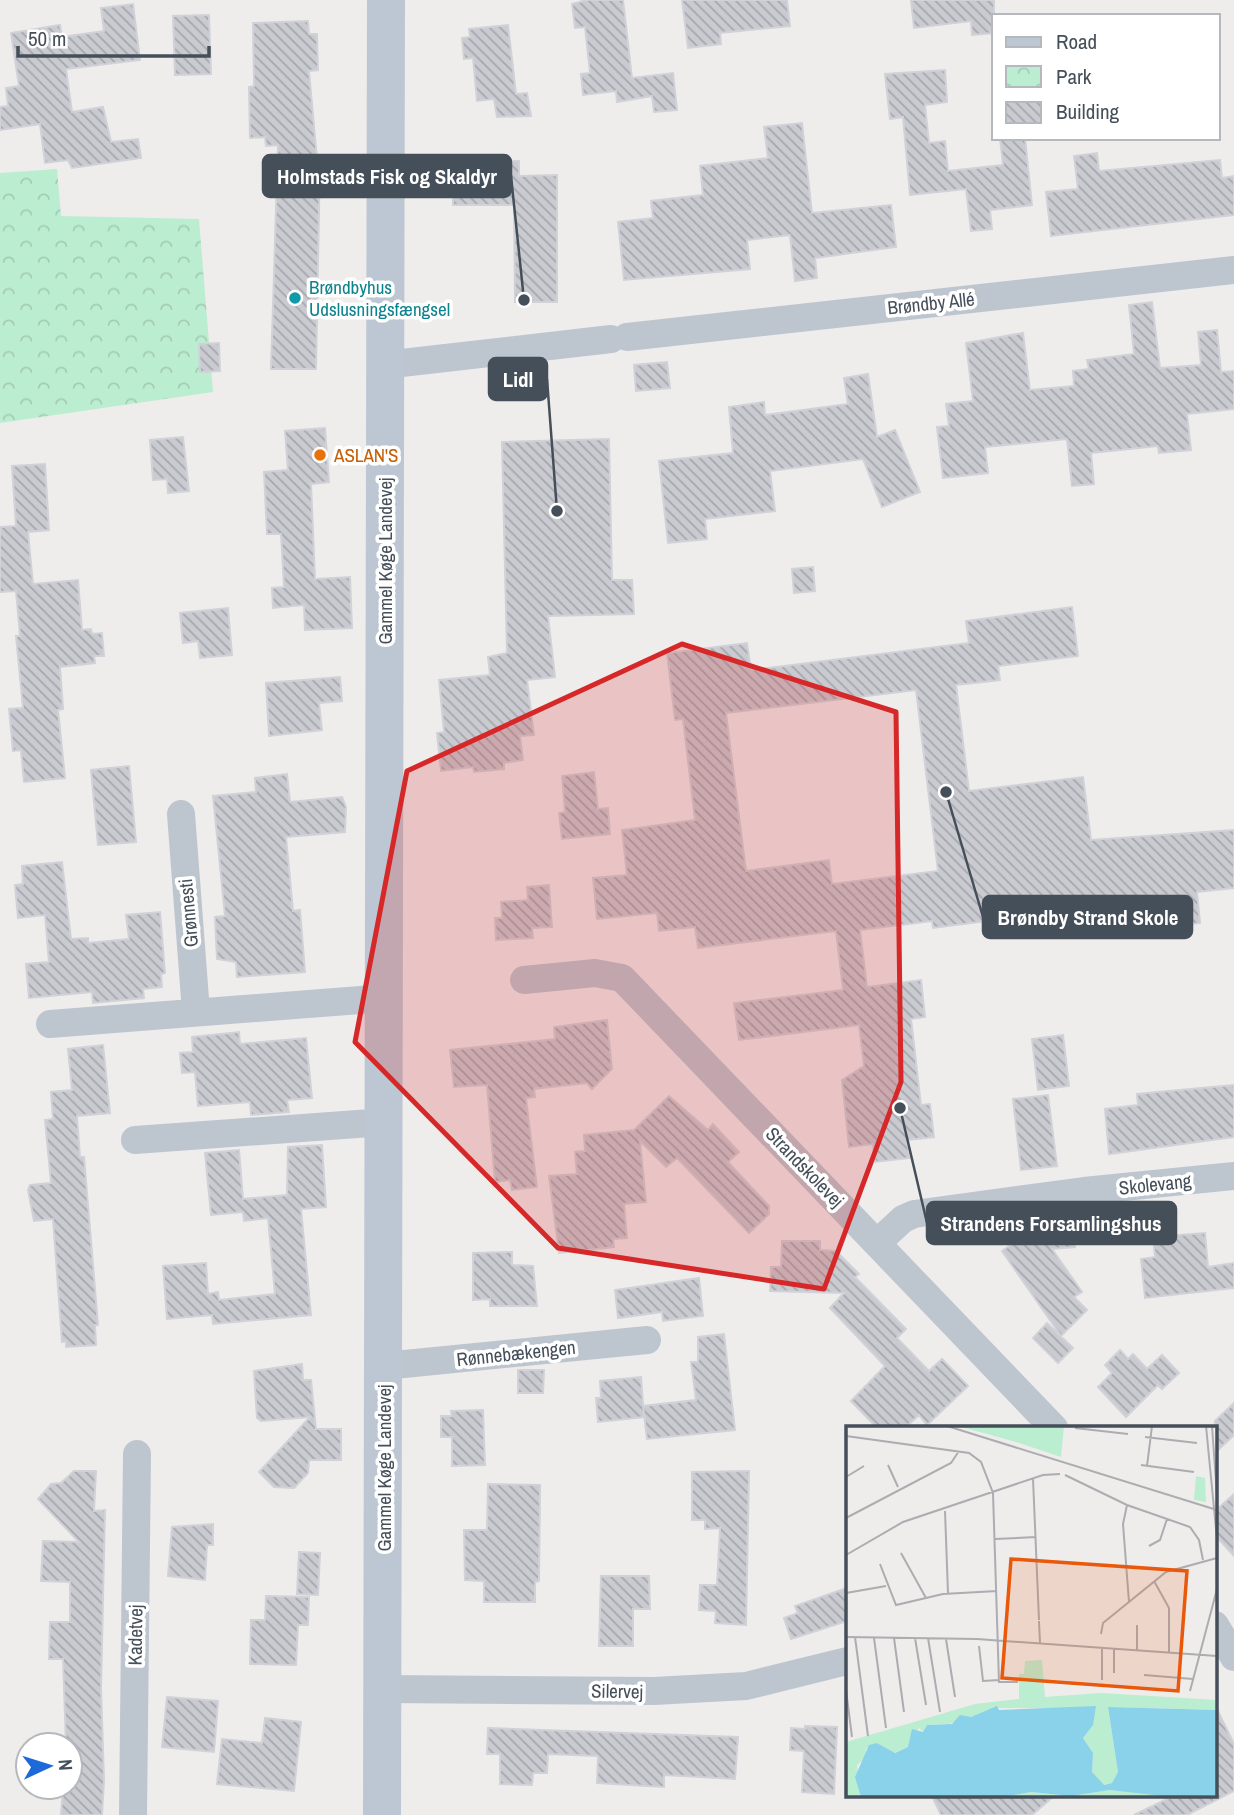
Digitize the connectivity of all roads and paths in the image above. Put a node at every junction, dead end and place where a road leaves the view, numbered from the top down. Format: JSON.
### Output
{"nodes":[{"id":1,"x":386,"y":0,"type":"edge"},
{"id":2,"x":1234,"y":270,"type":"edge"},
{"id":3,"x":384,"y":365,"type":"junction"},
{"id":4,"x":181,"y":814,"type":"dead end"},
{"id":5,"x":524,"y":980,"type":"dead end"},
{"id":6,"x":386,"y":998,"type":"junction"},
{"id":7,"x":196,"y":1012,"type":"junction"},
{"id":8,"x":50,"y":1024,"type":"dead end"},
{"id":9,"x":385,"y":1122,"type":"junction"},
{"id":10,"x":135,"y":1140,"type":"dead end"},
{"id":11,"x":1234,"y":1176,"type":"edge"},
{"id":12,"x":878,"y":1242,"type":"junction"},
{"id":13,"x":647,"y":1340,"type":"dead end"},
{"id":14,"x":384,"y":1366,"type":"junction"},
{"id":15,"x":1052,"y":1426,"type":"edge"},
{"id":16,"x":137,"y":1454,"type":"dead end"},
{"id":17,"x":1216,"y":1627,"type":"edge"},
{"id":18,"x":1234,"y":1657,"type":"edge"},
{"id":19,"x":846,"y":1661,"type":"edge"},
{"id":20,"x":383,"y":1689,"type":"junction"},
{"id":21,"x":133,"y":1815,"type":"edge"},
{"id":22,"x":382,"y":1815,"type":"edge"}],
"edges":[{"from":1,"to":3,"type":"main road","name":"Gammel Køge Landevej"},
{"from":2,"to":3,"type":"street","name":"Brøndby Allé"},
{"from":3,"to":6,"type":"main road","name":"Gammel Køge Landevej"},
{"from":4,"to":7,"type":"street","name":"Grønnesti"},
{"from":5,"to":12,"type":"street","name":"Strandskolevej"},
{"from":6,"to":7,"type":"street"},
{"from":6,"to":9,"type":"main road","name":"Gammel Køge Landevej"},
{"from":7,"to":8,"type":"street"},
{"from":9,"to":10,"type":"street"},
{"from":9,"to":14,"type":"main road","name":"Gammel Køge Landevej"},
{"from":11,"to":12,"type":"street","name":"Skolevang"},
{"from":12,"to":15,"type":"street","name":"Strandskolevej"},
{"from":13,"to":14,"type":"street","name":"Rønnebækengen"},
{"from":14,"to":20,"type":"main road","name":"Gammel Køge Landevej"},
{"from":16,"to":21,"type":"street","name":"Kadetvej"},
{"from":17,"to":18,"type":"street"},
{"from":19,"to":20,"type":"street","name":"Silervej"},
{"from":20,"to":22,"type":"main road","name":"Gammel Køge Landevej"}]}
